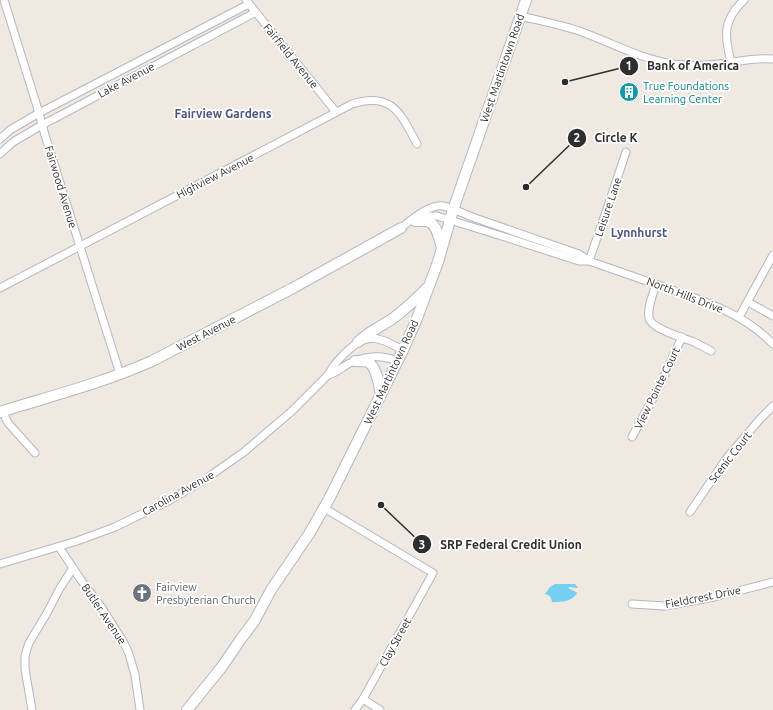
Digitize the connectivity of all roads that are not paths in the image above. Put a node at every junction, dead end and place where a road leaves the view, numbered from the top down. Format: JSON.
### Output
{"nodes":[{"id":1,"x":4,"y":0,"type":"edge"},
{"id":2,"x":526,"y":0,"type":"edge"},
{"id":3,"x":744,"y":0,"type":"edge"},
{"id":4,"x":248,"y":2,"type":"edge"},
{"id":5,"x":256,"y":12,"type":"junction"},
{"id":6,"x":520,"y":16,"type":"junction"},
{"id":7,"x":773,"y":59,"type":"edge"},
{"id":8,"x":731,"y":62,"type":"junction"},
{"id":9,"x":336,"y":112,"type":"junction"},
{"id":10,"x":39,"y":113,"type":"junction"},
{"id":11,"x":42,"y":125,"type":"junction"},
{"id":12,"x":0,"y":139,"type":"edge"},
{"id":13,"x":417,"y":144,"type":"dead end"},
{"id":14,"x":626,"y":152,"type":"dead end"},
{"id":15,"x":0,"y":154,"type":"edge"},
{"id":16,"x":454,"y":210,"type":"junction"},
{"id":17,"x":451,"y":220,"type":"junction"},
{"id":18,"x":416,"y":221,"type":"junction"},
{"id":19,"x":401,"y":228,"type":"junction"},
{"id":20,"x":80,"y":246,"type":"junction"},
{"id":21,"x":442,"y":248,"type":"junction"},
{"id":22,"x":773,"y":255,"type":"edge"},
{"id":23,"x":589,"y":261,"type":"junction"},
{"id":24,"x":656,"y":284,"type":"junction"},
{"id":25,"x":428,"y":287,"type":"junction"},
{"id":26,"x":0,"y":288,"type":"edge"},
{"id":27,"x":748,"y":302,"type":"junction"},
{"id":28,"x":773,"y":316,"type":"edge"},
{"id":29,"x":739,"y":317,"type":"junction"},
{"id":30,"x":682,"y":338,"type":"junction"},
{"id":31,"x":358,"y":342,"type":"junction"},
{"id":32,"x":773,"y":344,"type":"edge"},
{"id":33,"x":403,"y":350,"type":"junction"},
{"id":34,"x":711,"y":351,"type":"dead end"},
{"id":35,"x":355,"y":361,"type":"junction"},
{"id":36,"x":397,"y":361,"type":"junction"},
{"id":37,"x":120,"y":374,"type":"junction"},
{"id":38,"x":328,"y":375,"type":"junction"},
{"id":39,"x":381,"y":394,"type":"junction"},
{"id":40,"x":773,"y":406,"type":"edge"},
{"id":41,"x":2,"y":412,"type":"edge"},
{"id":42,"x":632,"y":438,"type":"dead end"},
{"id":43,"x":35,"y":453,"type":"dead end"},
{"id":44,"x":324,"y":508,"type":"junction"},
{"id":45,"x":690,"y":512,"type":"dead end"},
{"id":46,"x":59,"y":547,"type":"junction"},
{"id":47,"x":0,"y":564,"type":"edge"},
{"id":48,"x":72,"y":568,"type":"junction"},
{"id":49,"x":773,"y":582,"type":"edge"},
{"id":50,"x":632,"y":604,"type":"dead end"},
{"id":51,"x":363,"y":699,"type":"junction"},
{"id":52,"x":32,"y":710,"type":"edge"},
{"id":53,"x":140,"y":710,"type":"edge"},
{"id":54,"x":187,"y":710,"type":"edge"},
{"id":55,"x":356,"y":710,"type":"edge"},
{"id":56,"x":380,"y":710,"type":"edge"}],
"edges":[{"from":1,"to":10,"type":"street","name":"Fairwood Avenue"},
{"from":2,"to":6,"type":"main road","name":"West Martintown Road"},
{"from":3,"to":8,"type":"street"},
{"from":4,"to":5,"type":"street","name":"Fairfield Avenue"},
{"from":4,"to":10,"type":"street","name":"Lake Avenue"},
{"from":5,"to":9,"type":"street","name":"Fairfield Avenue"},
{"from":5,"to":11,"type":"street","name":"Lake Avenue"},
{"from":6,"to":8,"type":"street"},
{"from":6,"to":16,"type":"main road","name":"West Martintown Road"},
{"from":7,"to":8,"type":"street"},
{"from":9,"to":13,"type":"street","name":"Highview Avenue"},
{"from":9,"to":20,"type":"street","name":"Highview Avenue"},
{"from":10,"to":11,"type":"street","name":"Fairwood Avenue"},
{"from":10,"to":12,"type":"street","name":"Lake Avenue"},
{"from":11,"to":15,"type":"street","name":"Lake Avenue"},
{"from":11,"to":20,"type":"street","name":"Fairwood Avenue"},
{"from":14,"to":23,"type":"street","name":"Leisure Lane"},
{"from":16,"to":17,"type":"main road","name":"West Martintown Road"},
{"from":16,"to":19,"type":"street","name":"West Avenue"},
{"from":16,"to":23,"type":"street","name":"North Hills Drive"},
{"from":17,"to":18,"type":"street","name":"West Avenue"},
{"from":17,"to":21,"type":"main road","name":"West Martintown Road"},
{"from":17,"to":23,"type":"street","name":"North Hills Drive"},
{"from":18,"to":19,"type":"street","name":"West Avenue"},
{"from":18,"to":21,"type":"main road"},
{"from":19,"to":37,"type":"main road","name":"West Avenue"},
{"from":20,"to":26,"type":"street","name":"Highview Avenue"},
{"from":20,"to":37,"type":"street","name":"Fairwood Avenue"},
{"from":21,"to":25,"type":"main road","name":"West Martintown Road"},
{"from":22,"to":27,"type":"street"},
{"from":23,"to":24,"type":"street","name":"North Hills Drive"},
{"from":24,"to":29,"type":"street","name":"North Hills Drive"},
{"from":24,"to":30,"type":"street"},
{"from":25,"to":31,"type":"main road"},
{"from":25,"to":33,"type":"main road","name":"West Martintown Road"},
{"from":27,"to":28,"type":"street"},
{"from":27,"to":29,"type":"street"},
{"from":29,"to":32,"type":"street","name":"North Hills Drive"},
{"from":30,"to":34,"type":"street"},
{"from":30,"to":42,"type":"street","name":"View Pointe Court"},
{"from":31,"to":33,"type":"street"},
{"from":31,"to":38,"type":"street","name":"Carolina Avenue"},
{"from":33,"to":36,"type":"main road","name":"West Martintown Road"},
{"from":35,"to":36,"type":"street","name":"Carolina Avenue"},
{"from":35,"to":38,"type":"street","name":"Carolina Avenue"},
{"from":35,"to":39,"type":"main road"},
{"from":36,"to":39,"type":"main road","name":"West Martintown Road"},
{"from":37,"to":41,"type":"main road","name":"West Avenue"},
{"from":38,"to":46,"type":"street","name":"Carolina Avenue"},
{"from":39,"to":44,"type":"main road","name":"West Martintown Road"},
{"from":40,"to":45,"type":"street","name":"Scenic Court"},
{"from":41,"to":43,"type":"street"},
{"from":44,"to":51,"type":"street","name":"Clay Street"},
{"from":44,"to":54,"type":"main road","name":"West Martintown Road"},
{"from":46,"to":47,"type":"street","name":"Carolina Avenue"},
{"from":46,"to":48,"type":"street","name":"Butler Avenue"},
{"from":48,"to":52,"type":"street"},
{"from":48,"to":53,"type":"street","name":"Butler Avenue"},
{"from":49,"to":50,"type":"street","name":"Fieldcrest Drive"},
{"from":51,"to":55,"type":"street","name":"Clay Street"},
{"from":51,"to":56,"type":"street"}]}
